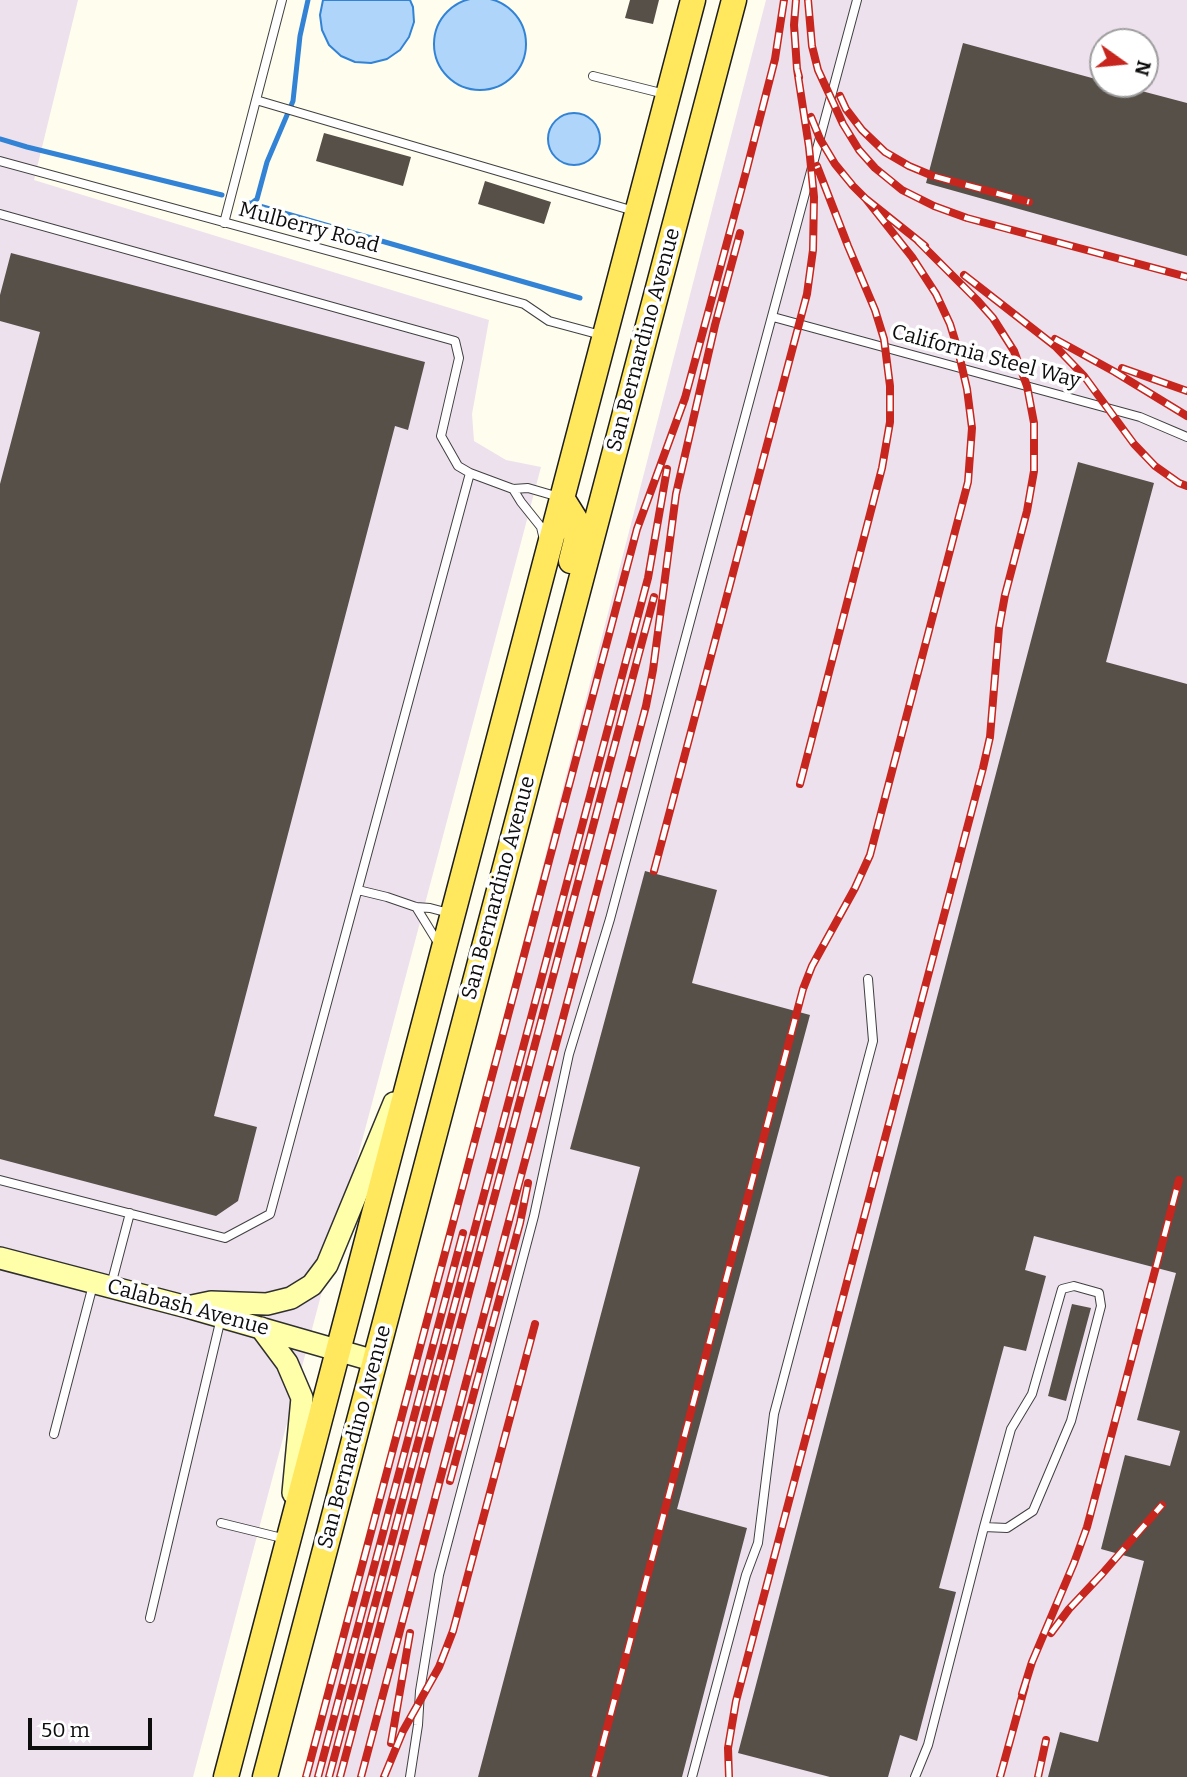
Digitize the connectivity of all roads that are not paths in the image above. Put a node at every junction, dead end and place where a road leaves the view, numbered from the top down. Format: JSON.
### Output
{"nodes":[{"id":1,"x":282,"y":0,"type":"edge"},
{"id":2,"x":693,"y":0,"type":"edge"},
{"id":3,"x":734,"y":0,"type":"edge"},
{"id":4,"x":857,"y":0,"type":"edge"},
{"id":5,"x":593,"y":76,"type":"dead end"},
{"id":6,"x":668,"y":95,"type":"junction"},
{"id":7,"x":256,"y":100,"type":"junction"},
{"id":8,"x":0,"y":161,"type":"edge"},
{"id":9,"x":637,"y":212,"type":"junction"},
{"id":10,"x":0,"y":214,"type":"edge"},
{"id":11,"x":224,"y":223,"type":"junction"},
{"id":12,"x":773,"y":317,"type":"junction"},
{"id":13,"x":605,"y":336,"type":"junction"},
{"id":14,"x":1187,"y":437,"type":"edge"},
{"id":15,"x":470,"y":473,"type":"junction"},
{"id":16,"x":513,"y":489,"type":"junction"},
{"id":17,"x":562,"y":498,"type":"junction"},
{"id":18,"x":547,"y":555,"type":"junction"},
{"id":19,"x":533,"y":760,"type":"junction"},
{"id":20,"x":358,"y":890,"type":"junction"},
{"id":21,"x":416,"y":907,"type":"junction"},
{"id":22,"x":453,"y":914,"type":"junction"},
{"id":23,"x":443,"y":952,"type":"junction"},
{"id":24,"x":868,"y":979,"type":"dead end"},
{"id":25,"x":419,"y":1043,"type":"junction"},
{"id":26,"x":0,"y":1180,"type":"edge"},
{"id":27,"x":421,"y":1184,"type":"junction"},
{"id":28,"x":130,"y":1213,"type":"junction"},
{"id":29,"x":0,"y":1258,"type":"edge"},
{"id":30,"x":102,"y":1285,"type":"junction"},
{"id":31,"x":187,"y":1307,"type":"junction"},
{"id":32,"x":221,"y":1317,"type":"junction"},
{"id":33,"x":261,"y":1328,"type":"junction"},
{"id":34,"x":339,"y":1350,"type":"junction"},
{"id":35,"x":375,"y":1361,"type":"junction"},
{"id":36,"x":54,"y":1434,"type":"dead end"},
{"id":37,"x":221,"y":1524,"type":"dead end"},
{"id":38,"x":984,"y":1527,"type":"junction"},
{"id":39,"x":289,"y":1540,"type":"junction"},
{"id":40,"x":149,"y":1618,"type":"dead end"},
{"id":41,"x":226,"y":1777,"type":"edge"},
{"id":42,"x":265,"y":1777,"type":"edge"},
{"id":43,"x":410,"y":1777,"type":"edge"},
{"id":44,"x":692,"y":1777,"type":"edge"},
{"id":45,"x":915,"y":1777,"type":"edge"}],
"edges":[{"from":1,"to":7,"type":"lane"},
{"from":2,"to":6,"type":"main road","name":"San Bernardino Avenue"},
{"from":3,"to":19,"type":"main road","name":"San Bernardino Avenue"},
{"from":4,"to":12,"type":"lane"},
{"from":5,"to":6,"type":"lane"},
{"from":6,"to":9,"type":"main road","name":"San Bernardino Avenue"},
{"from":7,"to":9,"type":"lane"},
{"from":7,"to":11,"type":"lane"},
{"from":8,"to":11,"type":"lane","name":"Mulberry Road"},
{"from":9,"to":13,"type":"main road","name":"San Bernardino Avenue"},
{"from":10,"to":15,"type":"lane"},
{"from":11,"to":13,"type":"lane","name":"Mulberry Road"},
{"from":12,"to":14,"type":"lane","name":"California Steel Way"},
{"from":12,"to":43,"type":"lane"},
{"from":13,"to":17,"type":"main road","name":"San Bernardino Avenue"},
{"from":15,"to":16,"type":"lane"},
{"from":15,"to":20,"type":"lane"},
{"from":16,"to":17,"type":"lane"},
{"from":16,"to":18,"type":"lane"},
{"from":17,"to":18,"type":"main road","name":"San Bernardino Avenue"},
{"from":17,"to":19,"type":"main road"},
{"from":18,"to":22,"type":"main road","name":"San Bernardino Avenue"},
{"from":19,"to":27,"type":"main road","name":"San Bernardino Avenue"},
{"from":20,"to":21,"type":"lane"},
{"from":20,"to":28,"type":"lane"},
{"from":21,"to":22,"type":"lane"},
{"from":21,"to":23,"type":"lane"},
{"from":22,"to":23,"type":"main road","name":"San Bernardino Avenue"},
{"from":22,"to":27,"type":"main road"},
{"from":23,"to":25,"type":"main road","name":"San Bernardino Avenue"},
{"from":24,"to":44,"type":"lane"},
{"from":25,"to":31,"type":"street"},
{"from":25,"to":34,"type":"main road","name":"San Bernardino Avenue"},
{"from":26,"to":28,"type":"lane"},
{"from":27,"to":35,"type":"main road","name":"San Bernardino Avenue"},
{"from":28,"to":30,"type":"lane"},
{"from":29,"to":30,"type":"street","name":"Calabash Avenue"},
{"from":30,"to":31,"type":"street","name":"Calabash Avenue"},
{"from":30,"to":36,"type":"lane"},
{"from":31,"to":32,"type":"street","name":"Calabash Avenue"},
{"from":32,"to":33,"type":"street","name":"Calabash Avenue"},
{"from":32,"to":40,"type":"lane"},
{"from":33,"to":34,"type":"street","name":"Calabash Avenue"},
{"from":33,"to":39,"type":"street"},
{"from":34,"to":35,"type":"street","name":"Calabash Avenue"},
{"from":34,"to":39,"type":"main road","name":"San Bernardino Avenue"},
{"from":35,"to":42,"type":"main road","name":"San Bernardino Avenue"},
{"from":37,"to":39,"type":"lane"},
{"from":38,"to":38,"type":"lane"},
{"from":38,"to":45,"type":"lane"},
{"from":39,"to":41,"type":"main road","name":"San Bernardino Avenue"}]}
